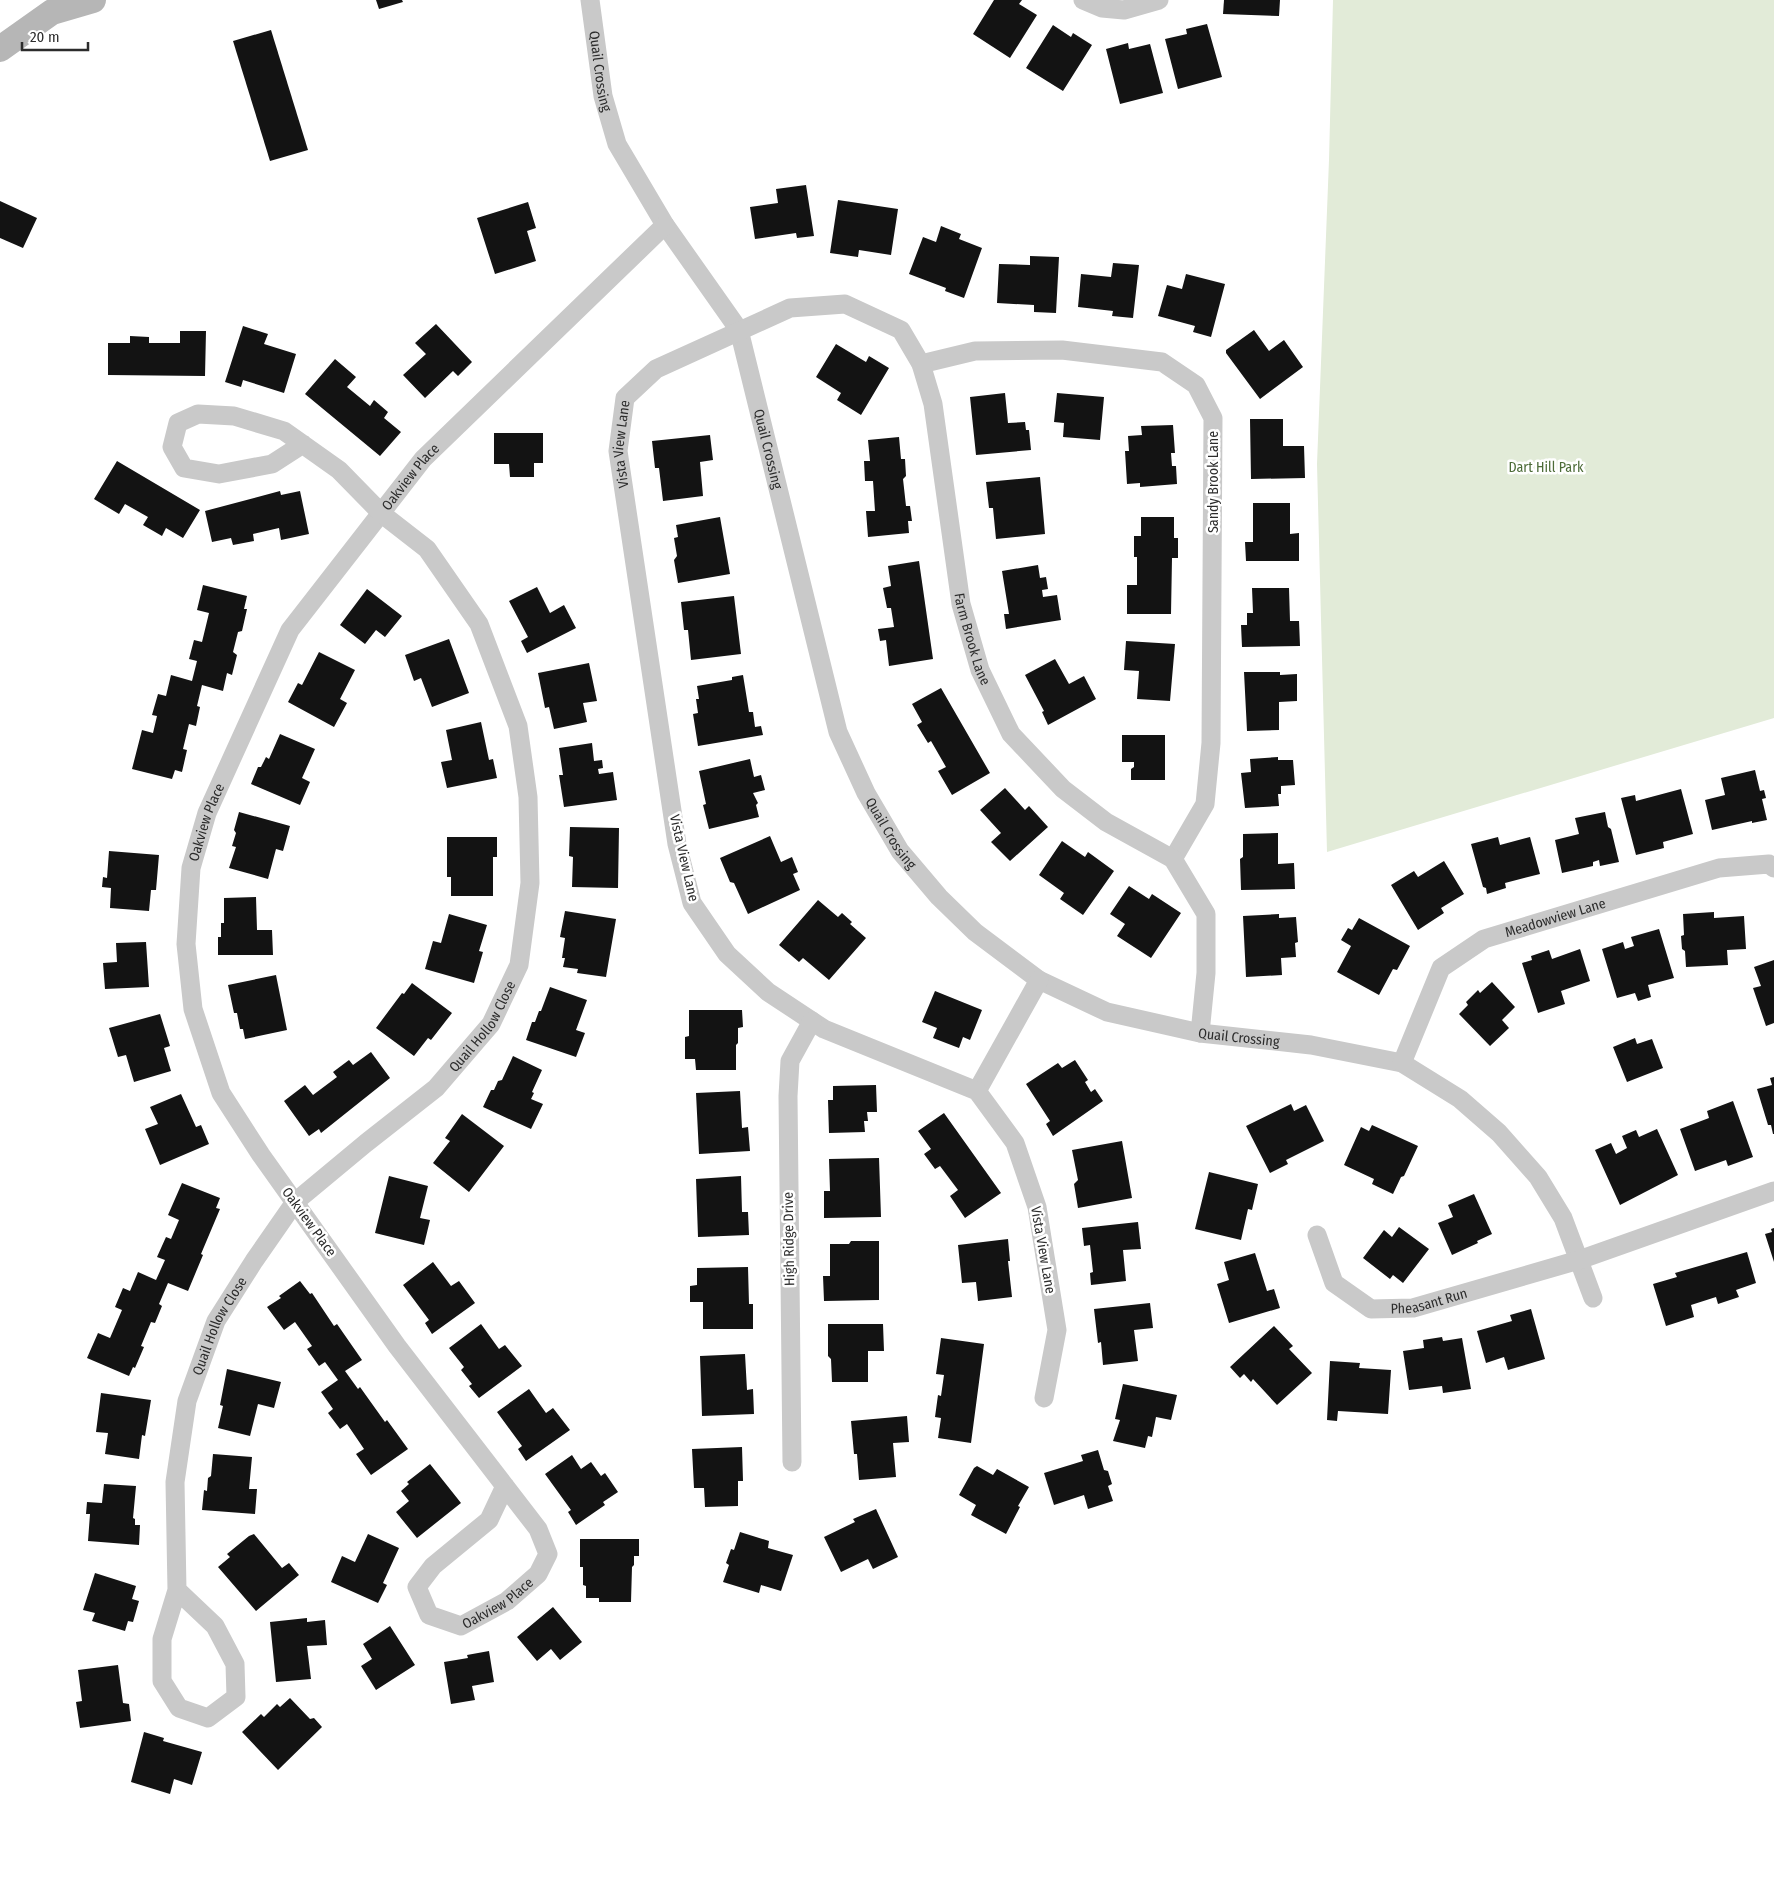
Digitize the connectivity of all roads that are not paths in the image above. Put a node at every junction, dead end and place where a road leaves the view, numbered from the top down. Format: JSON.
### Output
{"nodes":[{"id":1,"x":93,"y":0,"type":"edge"},
{"id":2,"x":590,"y":0,"type":"edge"},
{"id":3,"x":1083,"y":0,"type":"edge"},
{"id":4,"x":1159,"y":0,"type":"edge"},
{"id":5,"x":51,"y":6,"type":"edge"},
{"id":6,"x":0,"y":49,"type":"edge"},
{"id":7,"x":665,"y":225,"type":"junction"},
{"id":8,"x":739,"y":330,"type":"junction"},
{"id":9,"x":921,"y":364,"type":"junction"},
{"id":10,"x":303,"y":444,"type":"junction"},
{"id":11,"x":382,"y":514,"type":"junction"},
{"id":12,"x":1173,"y":859,"type":"junction"},
{"id":13,"x":1774,"y":868,"type":"edge"},
{"id":14,"x":1039,"y":980,"type":"junction"},
{"id":15,"x":812,"y":1021,"type":"junction"},
{"id":16,"x":1200,"y":1032,"type":"junction"},
{"id":17,"x":1402,"y":1063,"type":"junction"},
{"id":18,"x":977,"y":1091,"type":"junction"},
{"id":19,"x":1774,"y":1191,"type":"edge"},
{"id":20,"x":295,"y":1202,"type":"junction"},
{"id":21,"x":1317,"y":1235,"type":"dead end"},
{"id":22,"x":1578,"y":1260,"type":"junction"},
{"id":23,"x":1593,"y":1298,"type":"dead end"},
{"id":24,"x":1044,"y":1398,"type":"dead end"},
{"id":25,"x":792,"y":1462,"type":"dead end"},
{"id":26,"x":505,"y":1486,"type":"junction"},
{"id":27,"x":177,"y":1590,"type":"junction"}],
"edges":[{"from":1,"to":5,"type":"main road"},
{"from":2,"to":7,"type":"street","name":"Quail Crossing"},
{"from":3,"to":4,"type":"street"},
{"from":5,"to":6,"type":"main road"},
{"from":7,"to":8,"type":"street","name":"Quail Crossing"},
{"from":7,"to":11,"type":"street","name":"Oakview Place"},
{"from":8,"to":9,"type":"street","name":"Farm Brook Lane"},
{"from":8,"to":14,"type":"street","name":"Quail Crossing"},
{"from":8,"to":15,"type":"street","name":"Vista View Lane"},
{"from":9,"to":12,"type":"street","name":"Farm Brook Lane"},
{"from":9,"to":12,"type":"street","name":"Sandy Brook Lane"},
{"from":10,"to":10,"type":"street","name":"Quail Hollow Close"},
{"from":10,"to":11,"type":"street","name":"Quail Hollow Close"},
{"from":11,"to":20,"type":"street","name":"Oakview Place"},
{"from":11,"to":20,"type":"street","name":"Quail Hollow Close"},
{"from":12,"to":16,"type":"street"},
{"from":13,"to":17,"type":"street","name":"Meadowview Lane"},
{"from":14,"to":16,"type":"street","name":"Quail Crossing"},
{"from":14,"to":18,"type":"street"},
{"from":15,"to":18,"type":"street","name":"Vista View Lane"},
{"from":15,"to":25,"type":"street","name":"High Ridge Drive"},
{"from":16,"to":17,"type":"street","name":"Quail Crossing"},
{"from":17,"to":22,"type":"street","name":"Quail Crossing"},
{"from":18,"to":24,"type":"street","name":"Vista View Lane"},
{"from":19,"to":22,"type":"street"},
{"from":20,"to":26,"type":"street","name":"Oakview Place"},
{"from":20,"to":27,"type":"street","name":"Quail Hollow Close"},
{"from":21,"to":22,"type":"street","name":"Pheasant Run"},
{"from":22,"to":23,"type":"street","name":"Quail Crossing"},
{"from":26,"to":26,"type":"street","name":"Oakview Place"},
{"from":27,"to":27,"type":"street","name":"Quail Hollow Close"}]}
